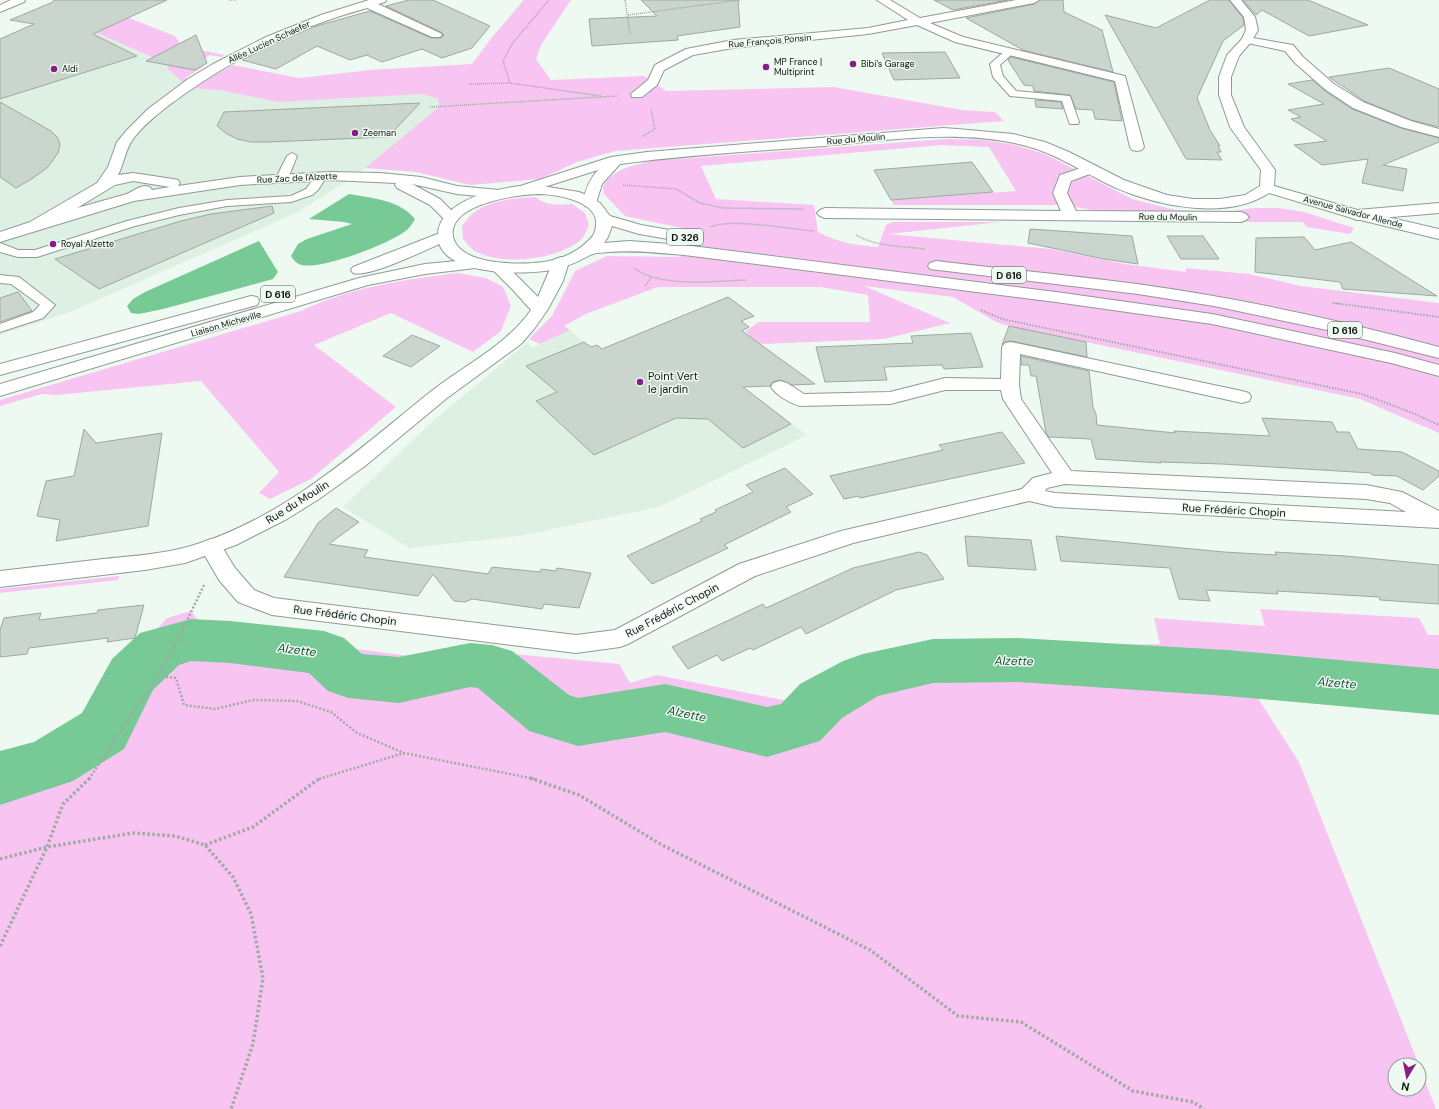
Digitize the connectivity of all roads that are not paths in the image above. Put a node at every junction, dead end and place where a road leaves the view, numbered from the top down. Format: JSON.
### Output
{"nodes":[{"id":1,"x":20,"y":0,"type":"edge"},
{"id":2,"x":381,"y":0,"type":"edge"},
{"id":3,"x":882,"y":0,"type":"edge"},
{"id":4,"x":1034,"y":0,"type":"edge"},
{"id":5,"x":1235,"y":0,"type":"edge"},
{"id":6,"x":368,"y":4,"type":"junction"},
{"id":7,"x":0,"y":9,"type":"edge"},
{"id":8,"x":919,"y":22,"type":"junction"},
{"id":9,"x":436,"y":35,"type":"dead end"},
{"id":10,"x":1247,"y":40,"type":"junction"},
{"id":11,"x":1009,"y":52,"type":"junction"},
{"id":12,"x":637,"y":94,"type":"dead end"},
{"id":13,"x":1074,"y":122,"type":"dead end"},
{"id":14,"x":1439,"y":132,"type":"edge"},
{"id":15,"x":1137,"y":147,"type":"dead end"},
{"id":16,"x":119,"y":151,"type":"junction"},
{"id":17,"x":292,"y":156,"type":"dead end"},
{"id":18,"x":616,"y":160,"type":"junction"},
{"id":19,"x":1090,"y":169,"type":"junction"},
{"id":20,"x":321,"y":176,"type":"junction"},
{"id":21,"x":380,"y":177,"type":"junction"},
{"id":22,"x":282,"y":178,"type":"junction"},
{"id":23,"x":142,"y":179,"type":"junction"},
{"id":24,"x":102,"y":185,"type":"junction"},
{"id":25,"x":214,"y":185,"type":"junction"},
{"id":26,"x":1268,"y":188,"type":"junction"},
{"id":27,"x":519,"y":191,"type":"junction"},
{"id":28,"x":499,"y":194,"type":"junction"},
{"id":29,"x":128,"y":198,"type":"junction"},
{"id":30,"x":590,"y":203,"type":"junction"},
{"id":31,"x":1439,"y":208,"type":"edge"},
{"id":32,"x":825,"y":213,"type":"road end"},
{"id":33,"x":1357,"y":215,"type":"junction"},
{"id":34,"x":1070,"y":216,"type":"junction"},
{"id":35,"x":451,"y":218,"type":"junction"},
{"id":36,"x":1241,"y":218,"type":"dead end"},
{"id":37,"x":605,"y":219,"type":"junction"},
{"id":38,"x":35,"y":225,"type":"junction"},
{"id":39,"x":1439,"y":234,"type":"edge"},
{"id":40,"x":444,"y":236,"type":"junction"},
{"id":41,"x":0,"y":237,"type":"edge"},
{"id":42,"x":0,"y":247,"type":"edge"},
{"id":43,"x":767,"y":247,"type":"joint"},
{"id":44,"x":590,"y":248,"type":"junction"},
{"id":45,"x":561,"y":262,"type":"junction"},
{"id":46,"x":478,"y":264,"type":"junction"},
{"id":47,"x":500,"y":268,"type":"junction"},
{"id":48,"x":0,"y":279,"type":"edge"},
{"id":49,"x":539,"y":309,"type":"junction"},
{"id":50,"x":0,"y":328,"type":"edge"},
{"id":51,"x":1439,"y":354,"type":"edge"},
{"id":52,"x":0,"y":370,"type":"edge"},
{"id":53,"x":1439,"y":371,"type":"edge"},
{"id":54,"x":1010,"y":385,"type":"junction"},
{"id":55,"x":780,"y":388,"type":"dead end"},
{"id":56,"x":0,"y":390,"type":"edge"},
{"id":57,"x":1242,"y":398,"type":"dead end"},
{"id":58,"x":1065,"y":477,"type":"junction"},
{"id":59,"x":1029,"y":494,"type":"junction"},
{"id":60,"x":1439,"y":520,"type":"edge"},
{"id":61,"x":211,"y":547,"type":"junction"},
{"id":62,"x":0,"y":579,"type":"edge"}],
"edges":[{"from":1,"to":7,"type":"main road"},
{"from":2,"to":6,"type":"main road","name":"Allée Lucien Schaefer"},
{"from":3,"to":8,"type":"main road"},
{"from":4,"to":8,"type":"main road","name":"Rue François Ponsin"},
{"from":5,"to":10,"type":"main road"},
{"from":6,"to":9,"type":"main road"},
{"from":6,"to":16,"type":"main road","name":"Allée Lucien Schaefer"},
{"from":8,"to":11,"type":"main road"},
{"from":8,"to":12,"type":"main road","name":"Rue François Ponsin"},
{"from":10,"to":14,"type":"main road"},
{"from":10,"to":26,"type":"main road"},
{"from":11,"to":13,"type":"lane"},
{"from":11,"to":15,"type":"main road"},
{"from":16,"to":23,"type":"main road"},
{"from":16,"to":24,"type":"main road"},
{"from":17,"to":22,"type":"lane"},
{"from":18,"to":19,"type":"main road","name":"Rue du Moulin"},
{"from":18,"to":27,"type":"main road","name":"Rue du Moulin"},
{"from":18,"to":30,"type":"main road"},
{"from":19,"to":26,"type":"main road","name":"Rue du Moulin"},
{"from":19,"to":34,"type":"main road"},
{"from":20,"to":21,"type":"main road","name":"Rue Zac de l'Alzette"},
{"from":20,"to":22,"type":"main road","name":"Rue Zac de l'Alzette"},
{"from":20,"to":42,"type":"lane"},
{"from":21,"to":28,"type":"main road","name":"Rue Zac de l'Alzette"},
{"from":21,"to":35,"type":"main road"},
{"from":22,"to":25,"type":"main road","name":"Rue Zac de l'Alzette"},
{"from":23,"to":24,"type":"main road","name":"Rue Zac de l'Alzette"},
{"from":23,"to":25,"type":"main road","name":"Rue Zac de l'Alzette"},
{"from":23,"to":29,"type":"main road"},
{"from":24,"to":29,"type":"main road"},
{"from":24,"to":38,"type":"main road"},
{"from":25,"to":29,"type":"main road","name":"Rue Zac de l'Alzette"},
{"from":26,"to":33,"type":"main road","name":"Avenue Salvador Allende"},
{"from":27,"to":28,"type":"main road"},
{"from":27,"to":30,"type":"main road"},
{"from":28,"to":35,"type":"main road"},
{"from":29,"to":38,"type":"main road"},
{"from":30,"to":37,"type":"main road"},
{"from":31,"to":33,"type":"main road"},
{"from":32,"to":34,"type":"main road","name":"Rue du Moulin"},
{"from":33,"to":39,"type":"main road","name":"Avenue Salvador Allende"},
{"from":34,"to":36,"type":"main road","name":"Rue du Moulin"},
{"from":35,"to":40,"type":"main road"},
{"from":37,"to":43,"type":"main road","number":"D 326"},
{"from":37,"to":44,"type":"main road"},
{"from":38,"to":41,"type":"main road"},
{"from":40,"to":46,"type":"main road"},
{"from":40,"to":52,"type":"main road","name":"Liaison Micheville","number":"D 616"},
{"from":43,"to":51,"type":"main road","number":"D 616"},
{"from":44,"to":45,"type":"main road"},
{"from":44,"to":53,"type":"main road","number":"D 616"},
{"from":45,"to":47,"type":"main road"},
{"from":45,"to":49,"type":"main road","name":"Rue du Moulin"},
{"from":46,"to":47,"type":"main road"},
{"from":46,"to":56,"type":"main road","name":"Liaison Micheville","number":"D 616"},
{"from":47,"to":49,"type":"main road"},
{"from":48,"to":50,"type":"lane"},
{"from":49,"to":61,"type":"main road","name":"Rue du Moulin"},
{"from":54,"to":55,"type":"main road"},
{"from":54,"to":57,"type":"main road"},
{"from":54,"to":58,"type":"main road"},
{"from":58,"to":59,"type":"main road","name":"Rue Frédéric Chopin"},
{"from":58,"to":60,"type":"main road","name":"Rue Frédéric Chopin"},
{"from":59,"to":60,"type":"main road","name":"Rue Frédéric Chopin"},
{"from":59,"to":61,"type":"main road","name":"Rue Frédéric Chopin"},
{"from":61,"to":62,"type":"main road","name":"Rue du Moulin"}]}
